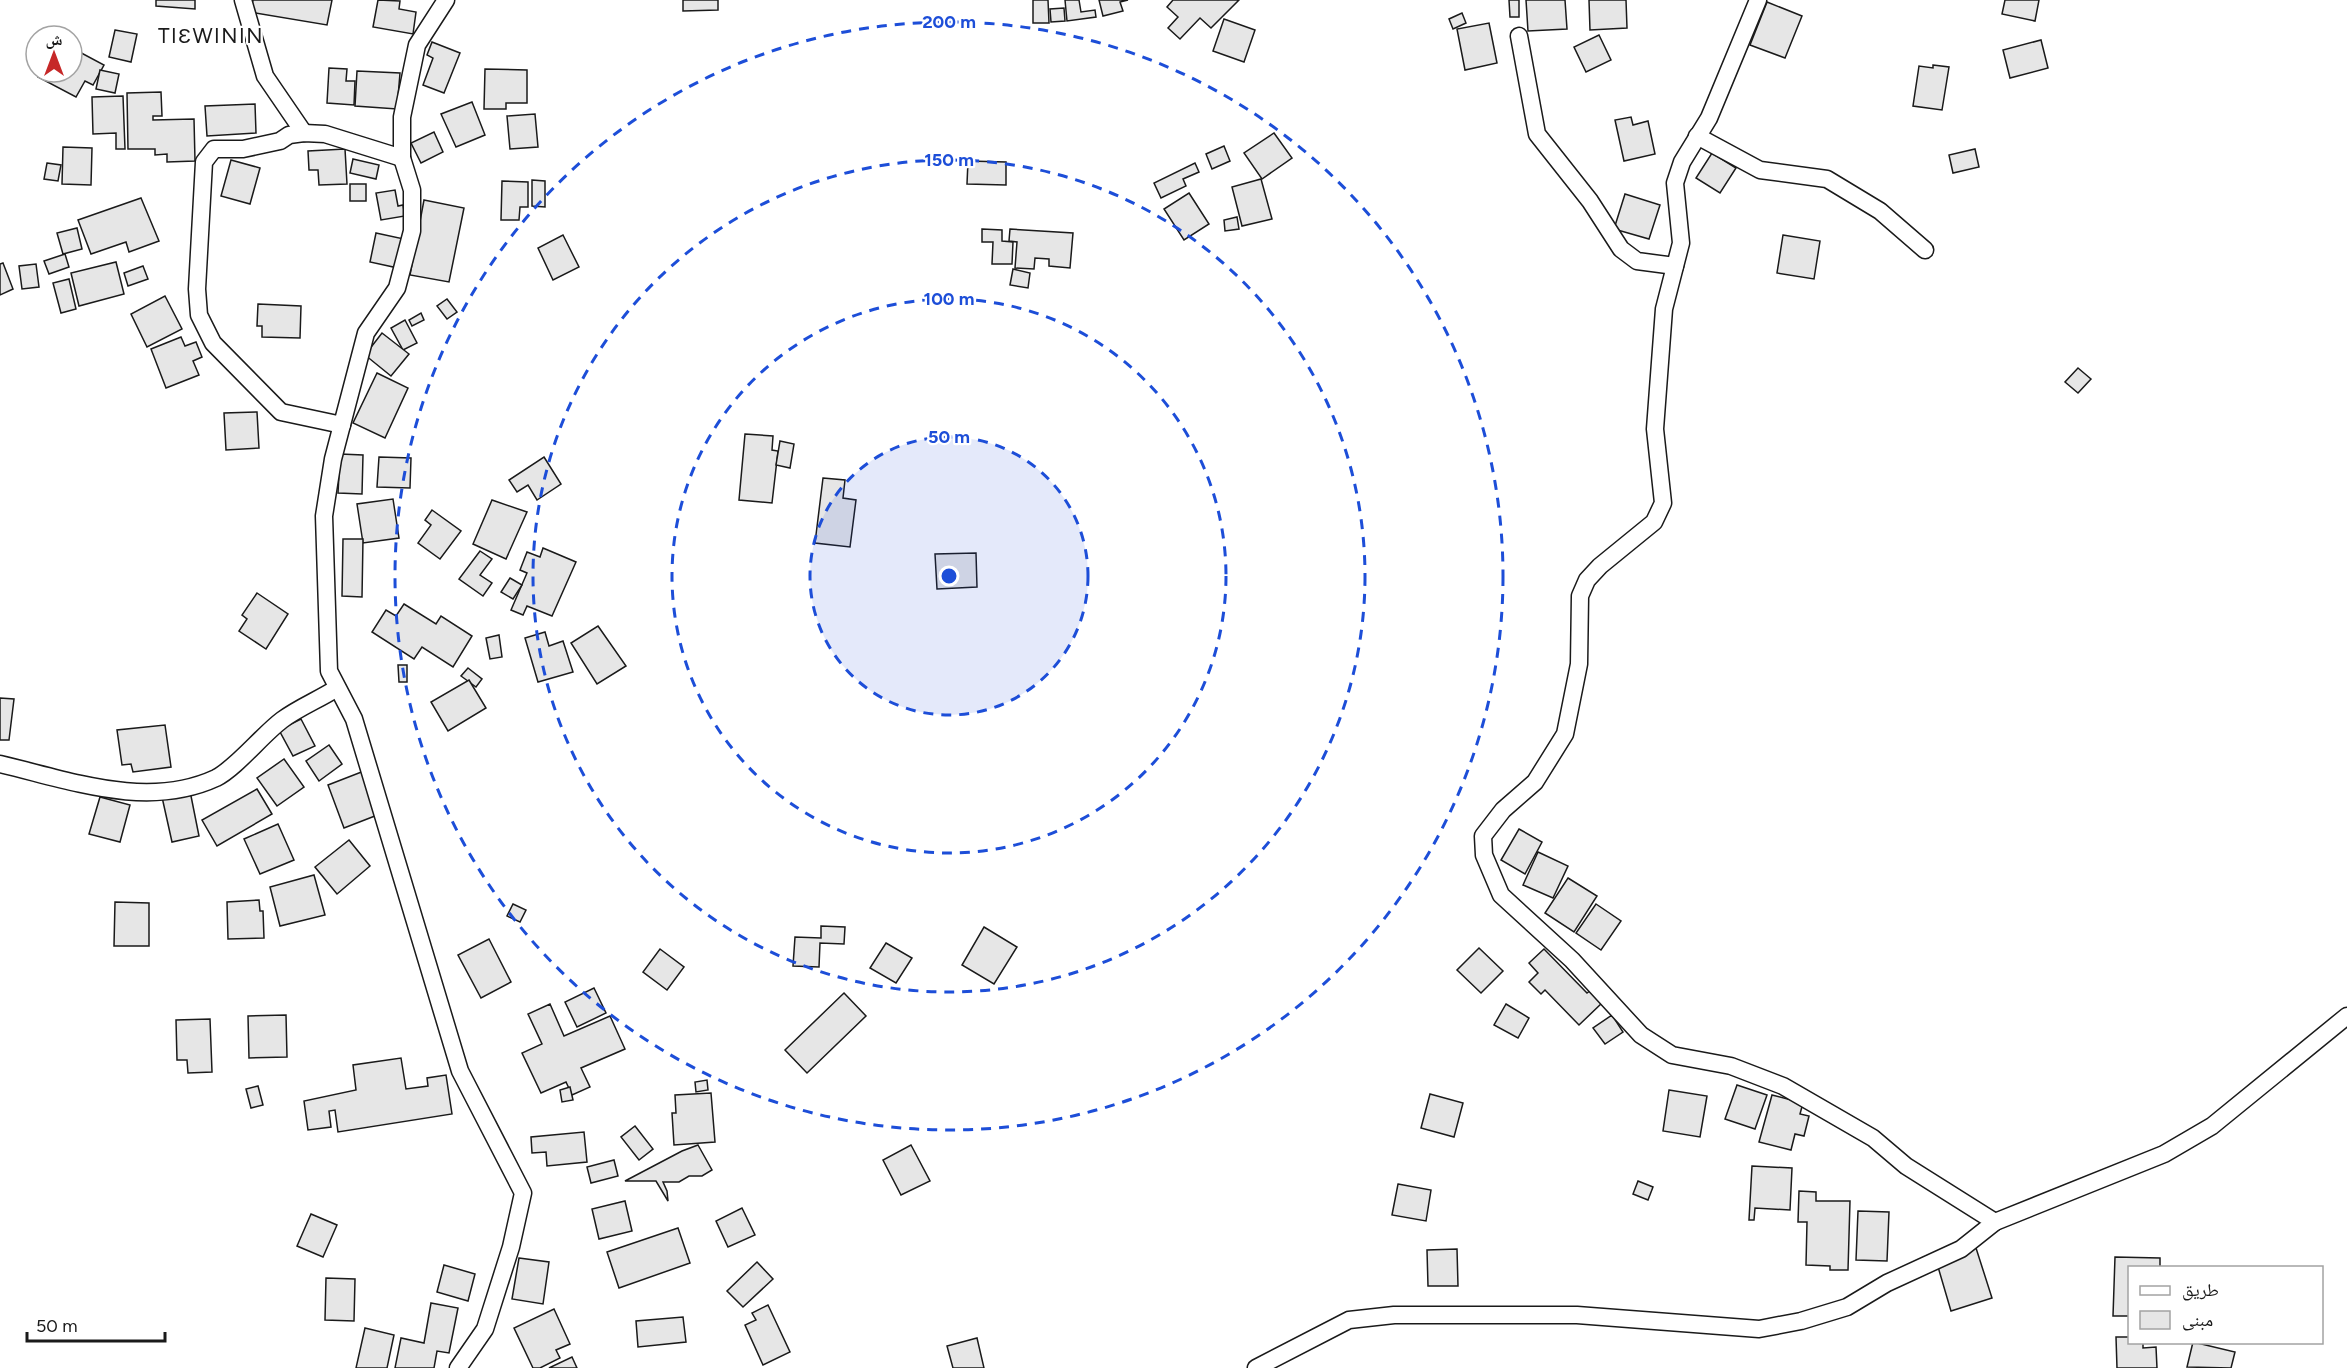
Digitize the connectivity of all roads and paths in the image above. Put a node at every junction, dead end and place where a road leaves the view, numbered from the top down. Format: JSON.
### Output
{"nodes":[{"id":1,"x":243,"y":0,"type":"edge"},
{"id":2,"x":446,"y":0,"type":"edge"},
{"id":3,"x":1758,"y":0,"type":"edge"},
{"id":4,"x":1519,"y":36,"type":"dead end"},
{"id":5,"x":304,"y":133,"type":"junction"},
{"id":6,"x":1697,"y":136,"type":"junction"},
{"id":7,"x":402,"y":158,"type":"junction"},
{"id":8,"x":1925,"y":250,"type":"dead end"},
{"id":9,"x":1675,"y":266,"type":"junction"},
{"id":10,"x":342,"y":425,"type":"junction"},
{"id":11,"x":337,"y":688,"type":"junction"},
{"id":12,"x":0,"y":764,"type":"edge"},
{"id":13,"x":2347,"y":1016,"type":"edge"},
{"id":14,"x":1995,"y":1222,"type":"junction"},
{"id":15,"x":458,"y":1368,"type":"edge"},
{"id":16,"x":1256,"y":1368,"type":"edge"}],
"edges":[{"from":1,"to":5,"type":"street"},
{"from":2,"to":7,"type":"street"},
{"from":3,"to":6,"type":"street"},
{"from":4,"to":9,"type":"street"},
{"from":5,"to":7,"type":"street"},
{"from":5,"to":10,"type":"street"},
{"from":6,"to":8,"type":"street"},
{"from":6,"to":9,"type":"street"},
{"from":7,"to":10,"type":"street"},
{"from":9,"to":14,"type":"street"},
{"from":10,"to":11,"type":"street"},
{"from":11,"to":12,"type":"street"},
{"from":11,"to":15,"type":"street"},
{"from":13,"to":14,"type":"street"},
{"from":14,"to":16,"type":"street"}]}
